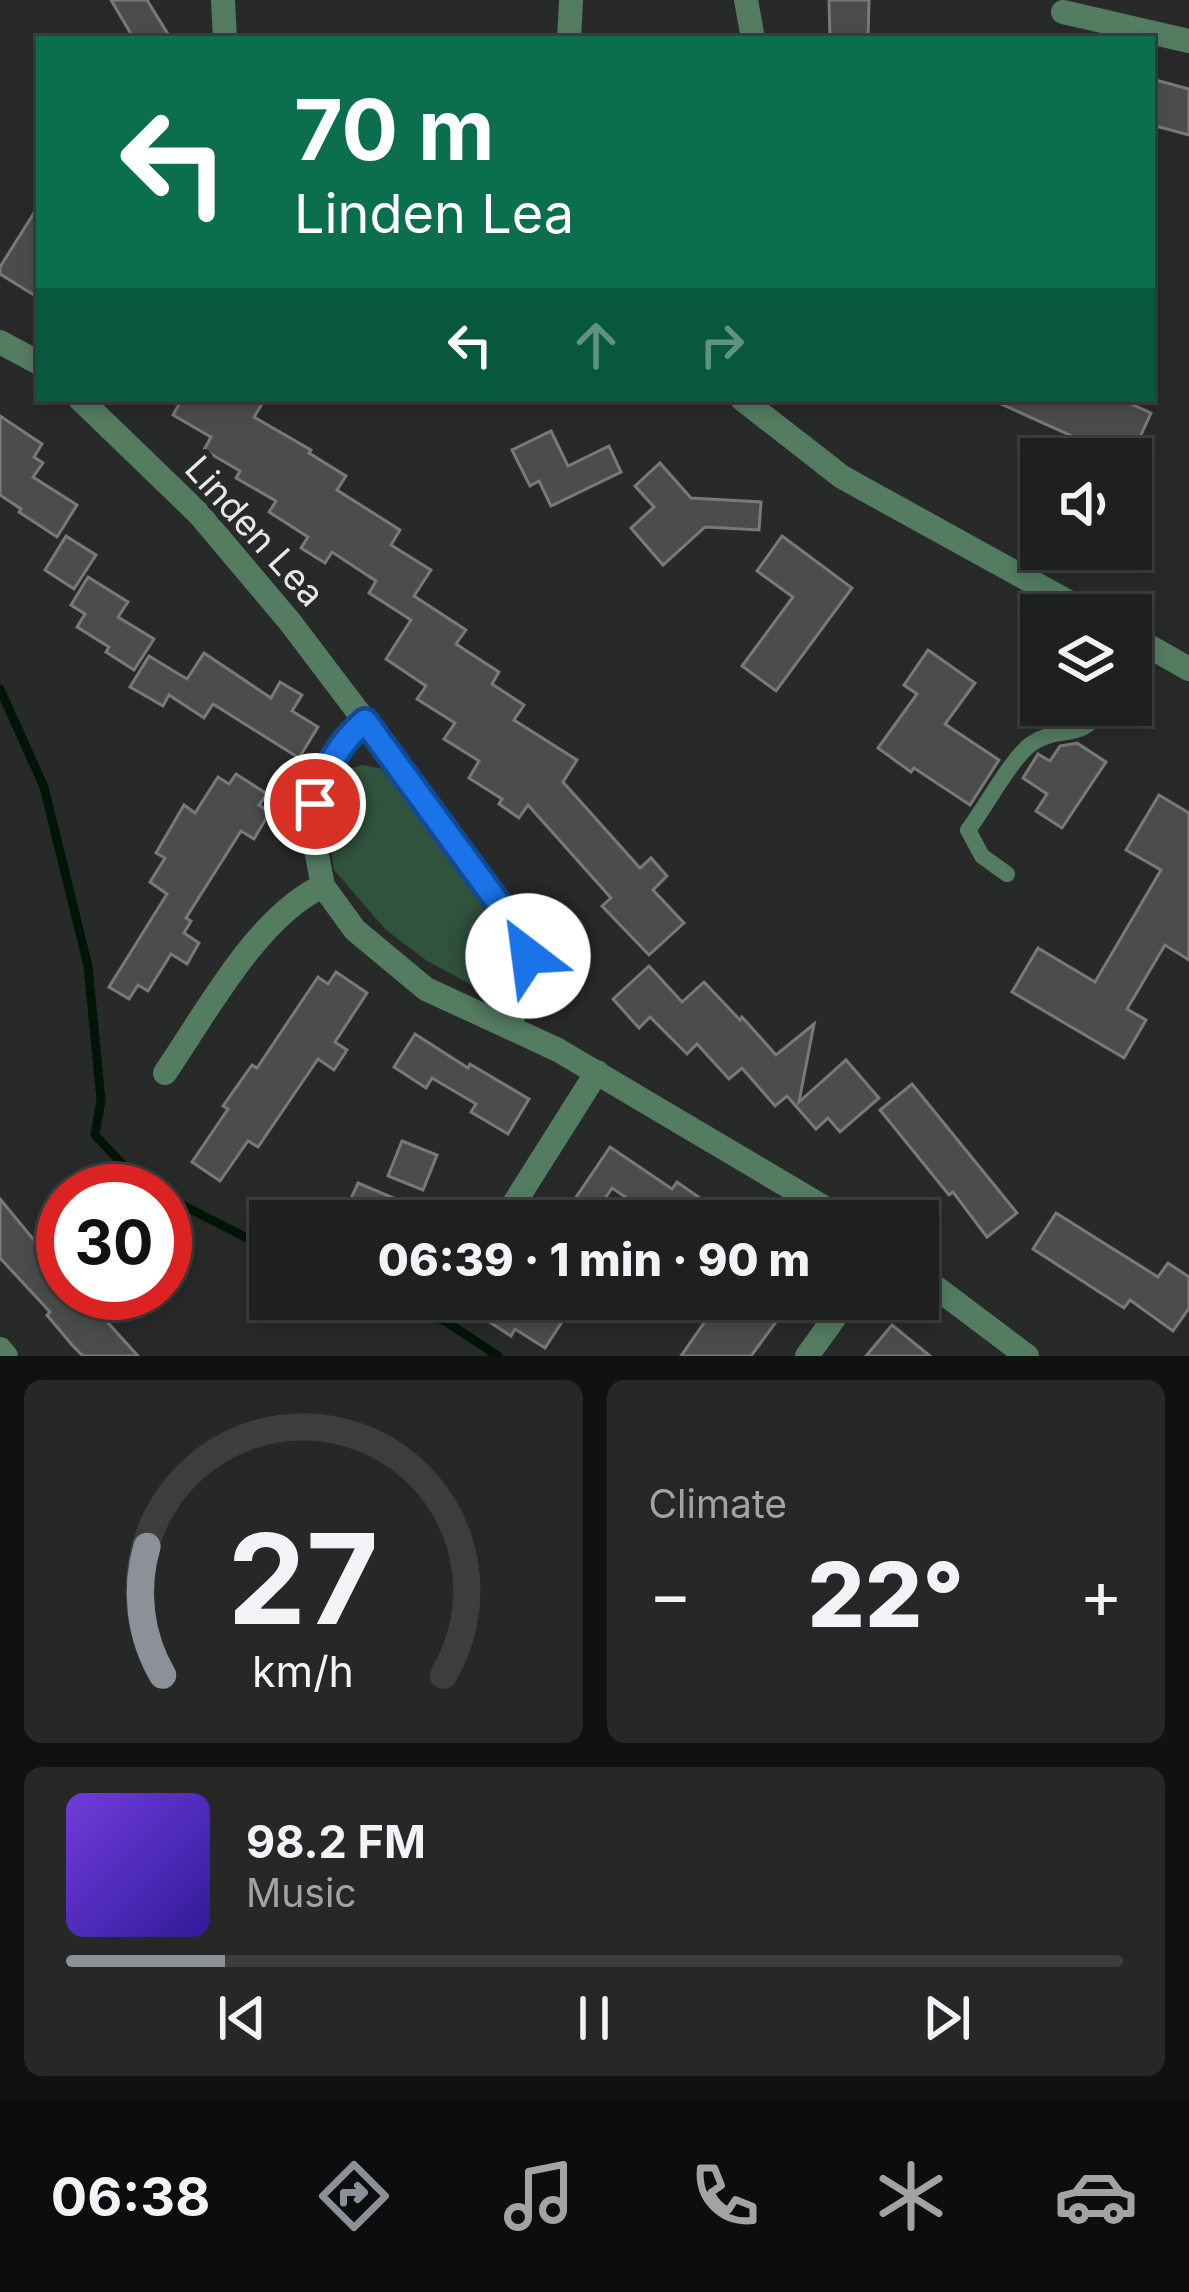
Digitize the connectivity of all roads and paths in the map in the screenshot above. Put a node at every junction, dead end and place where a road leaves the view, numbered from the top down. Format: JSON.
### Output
{"nodes":[{"id":1,"x":223,"y":0,"type":"edge"},
{"id":2,"x":571,"y":0,"type":"edge"},
{"id":3,"x":746,"y":0,"type":"edge"},
{"id":4,"x":1103,"y":9,"type":"edge"},
{"id":5,"x":1063,"y":12,"type":"dead end"},
{"id":6,"x":225,"y":36,"type":"edge"},
{"id":7,"x":569,"y":36,"type":"edge"},
{"id":8,"x":752,"y":36,"type":"edge"},
{"id":9,"x":1189,"y":41,"type":"edge"},
{"id":10,"x":0,"y":342,"type":"edge"},
{"id":11,"x":36,"y":361,"type":"edge"},
{"id":12,"x":83,"y":402,"type":"edge"},
{"id":13,"x":746,"y":402,"type":"edge"},
{"id":14,"x":1054,"y":594,"type":"edge"},
{"id":15,"x":1152,"y":651,"type":"edge"},
{"id":16,"x":1189,"y":668,"type":"edge"},
{"id":17,"x":365,"y":721,"type":"junction"},
{"id":18,"x":1086,"y":726,"type":"edge"},
{"id":19,"x":1007,"y":874,"type":"dead end"},
{"id":20,"x":322,"y":886,"type":"junction"},
{"id":21,"x":509,"y":1027,"type":"junction"},
{"id":22,"x":597,"y":1072,"type":"junction"},
{"id":23,"x":165,"y":1073,"type":"dead end"},
{"id":24,"x":516,"y":1200,"type":"edge"},
{"id":25,"x":812,"y":1200,"type":"edge"},
{"id":26,"x":939,"y":1290,"type":"edge"},
{"id":27,"x":833,"y":1320,"type":"edge"},
{"id":28,"x":0,"y":1348,"type":"edge"},
{"id":29,"x":6,"y":1356,"type":"edge"},
{"id":30,"x":807,"y":1356,"type":"edge"},
{"id":31,"x":1027,"y":1356,"type":"edge"}],
"edges":[{"from":1,"to":6,"type":"street"},
{"from":2,"to":7,"type":"street"},
{"from":3,"to":8,"type":"street"},
{"from":4,"to":5,"type":"street"},
{"from":4,"to":9,"type":"street"},
{"from":10,"to":11,"type":"street"},
{"from":12,"to":17,"type":"street","name":"Linden Lea"},
{"from":13,"to":14,"type":"street"},
{"from":15,"to":16,"type":"street"},
{"from":17,"to":20,"type":"street"},
{"from":17,"to":21,"type":"street","name":"Linden Lea"},
{"from":18,"to":19,"type":"lane"},
{"from":20,"to":21,"type":"street"},
{"from":20,"to":23,"type":"street"},
{"from":21,"to":22,"type":"street"},
{"from":22,"to":24,"type":"street"},
{"from":22,"to":25,"type":"street"},
{"from":26,"to":31,"type":"street"},
{"from":27,"to":30,"type":"street"},
{"from":28,"to":29,"type":"street"}]}
